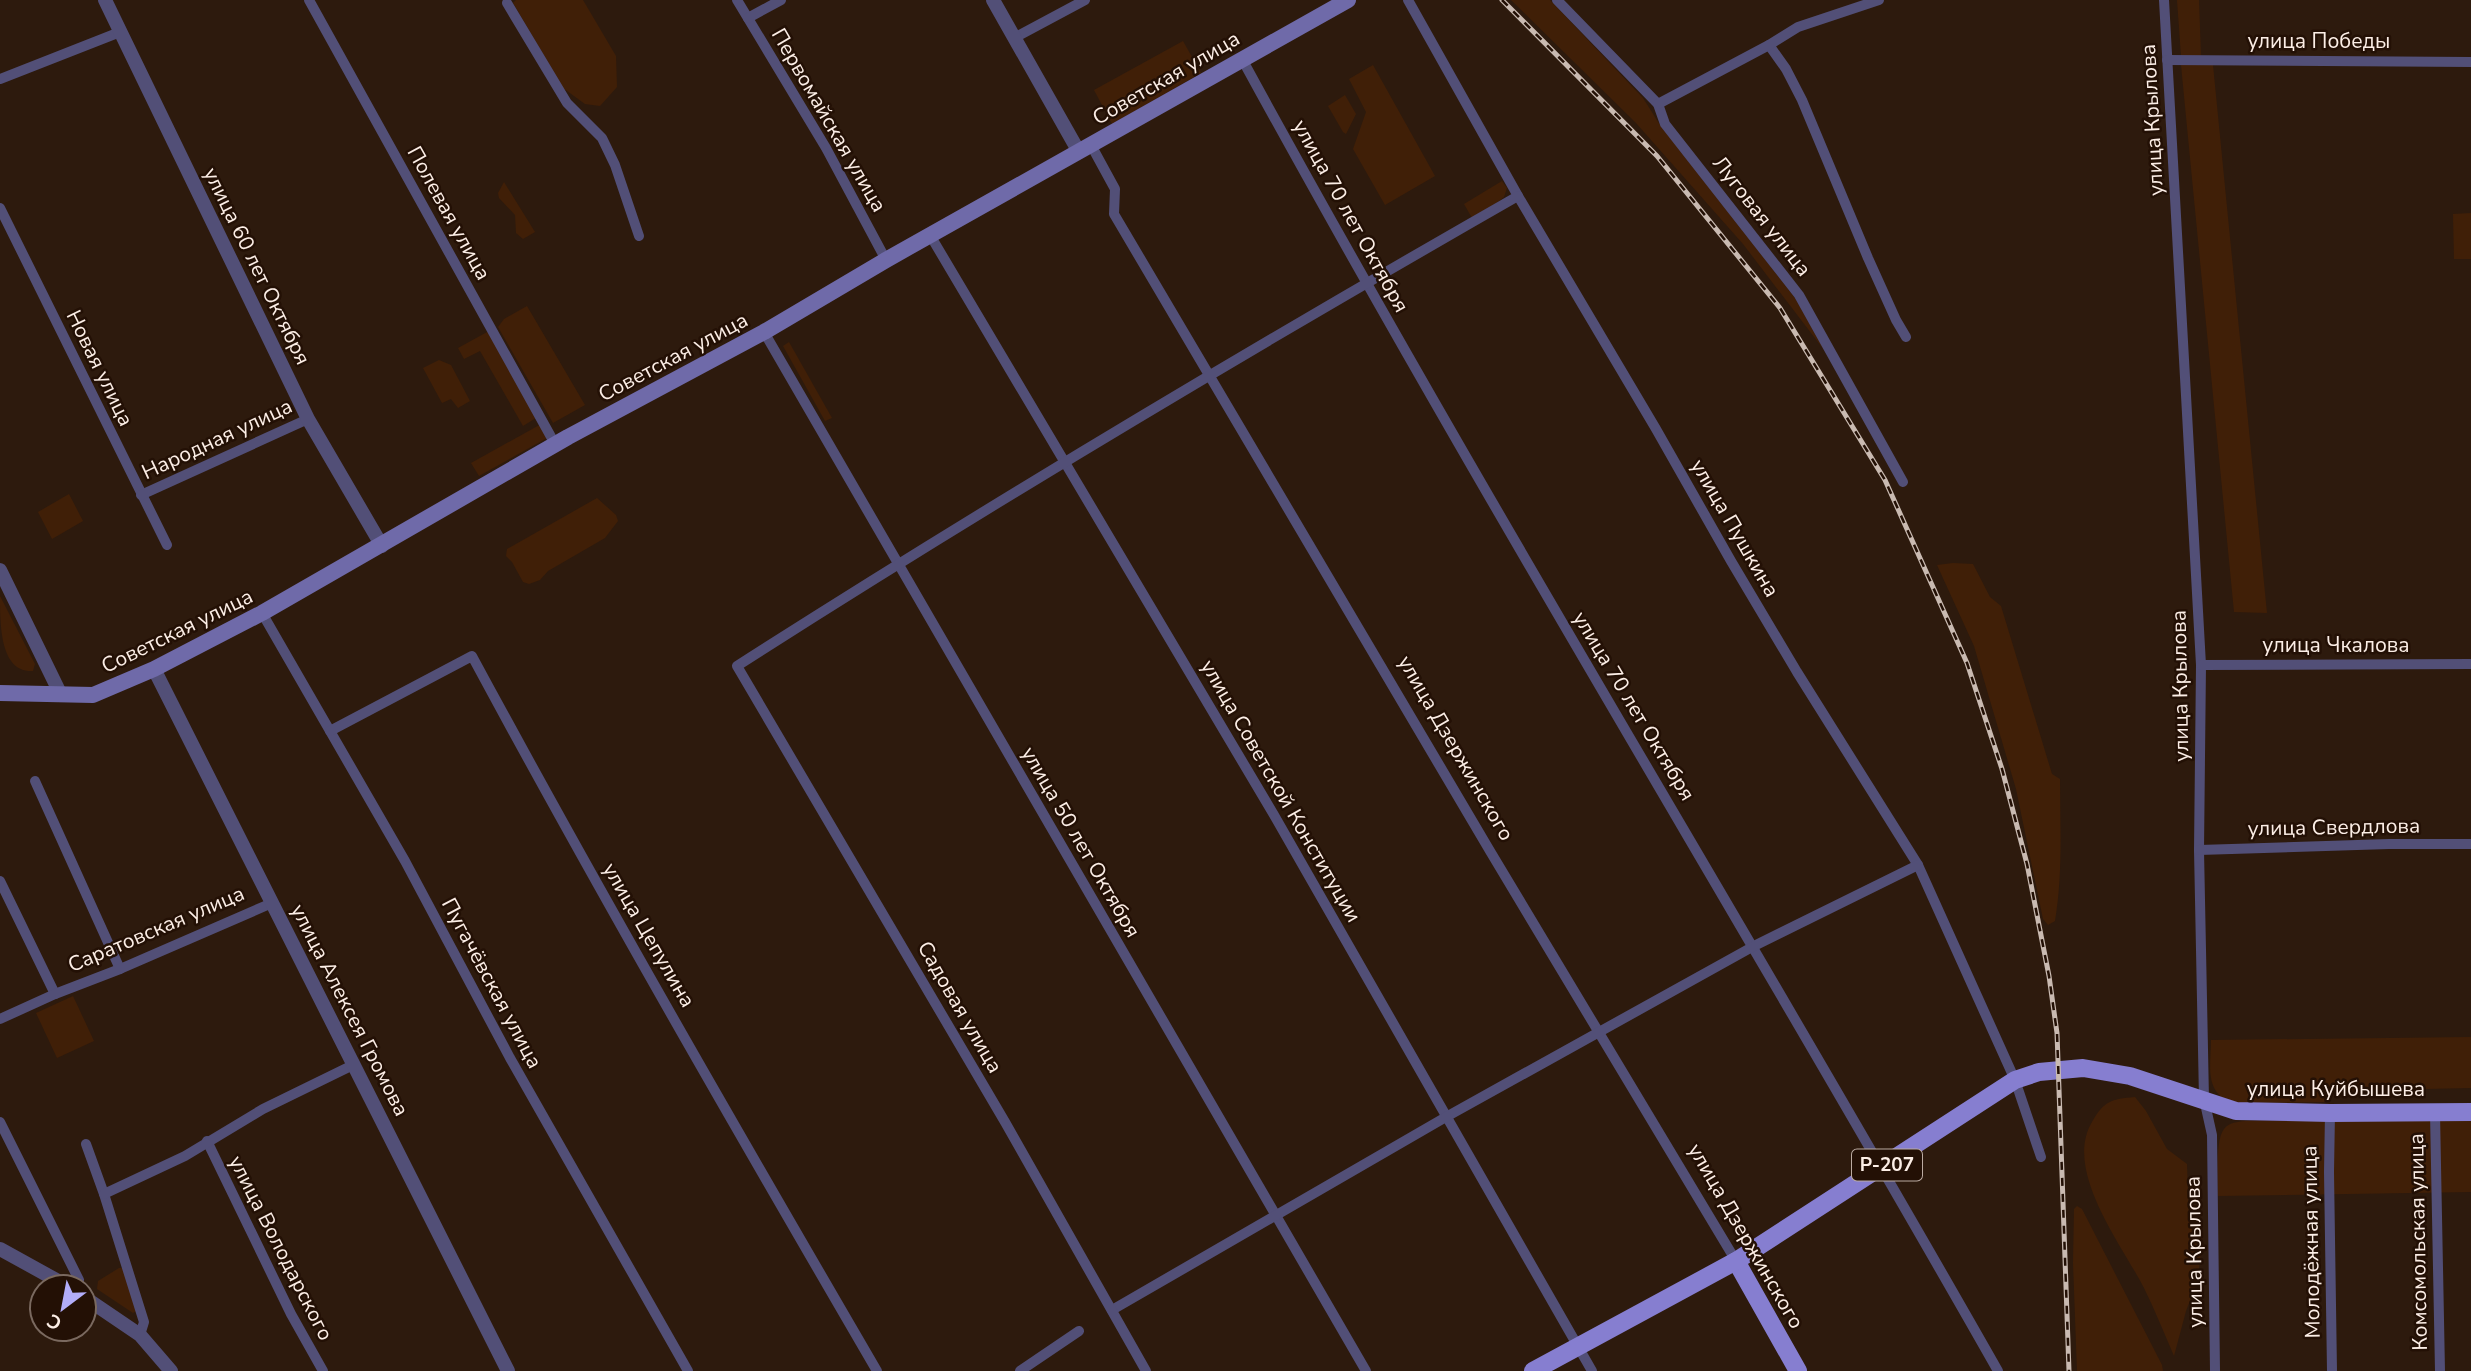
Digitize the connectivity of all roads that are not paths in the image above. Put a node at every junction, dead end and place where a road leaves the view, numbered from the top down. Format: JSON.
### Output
{"nodes":[{"id":1,"x":105,"y":0,"type":"edge"},
{"id":2,"x":309,"y":0,"type":"edge"},
{"id":3,"x":737,"y":0,"type":"edge"},
{"id":4,"x":781,"y":0,"type":"edge"},
{"id":5,"x":993,"y":0,"type":"edge"},
{"id":6,"x":1085,"y":0,"type":"edge"},
{"id":7,"x":1348,"y":0,"type":"edge"},
{"id":8,"x":1408,"y":0,"type":"edge"},
{"id":9,"x":1557,"y":0,"type":"edge"},
{"id":10,"x":1879,"y":0,"type":"edge"},
{"id":11,"x":2164,"y":0,"type":"edge"},
{"id":12,"x":507,"y":3,"type":"dead end"},
{"id":13,"x":748,"y":18,"type":"junction"},
{"id":14,"x":120,"y":32,"type":"junction"},
{"id":15,"x":1014,"y":38,"type":"junction"},
{"id":16,"x":1769,"y":45,"type":"junction"},
{"id":17,"x":1242,"y":59,"type":"junction"},
{"id":18,"x":2167,"y":60,"type":"junction"},
{"id":19,"x":2471,"y":62,"type":"edge"},
{"id":20,"x":0,"y":79,"type":"edge"},
{"id":21,"x":1658,"y":104,"type":"junction"},
{"id":22,"x":1085,"y":148,"type":"junction"},
{"id":23,"x":1518,"y":196,"type":"junction"},
{"id":24,"x":0,"y":208,"type":"edge"},
{"id":25,"x":930,"y":235,"type":"junction"},
{"id":26,"x":639,"y":236,"type":"dead end"},
{"id":27,"x":886,"y":260,"type":"junction"},
{"id":28,"x":1366,"y":283,"type":"junction"},
{"id":29,"x":764,"y":332,"type":"junction"},
{"id":30,"x":1906,"y":337,"type":"dead end"},
{"id":31,"x":1209,"y":375,"type":"junction"},
{"id":32,"x":308,"y":419,"type":"junction"},
{"id":33,"x":555,"y":444,"type":"junction"},
{"id":34,"x":1065,"y":461,"type":"junction"},
{"id":35,"x":1903,"y":482,"type":"dead end"},
{"id":36,"x":141,"y":495,"type":"junction"},
{"id":37,"x":167,"y":545,"type":"dead end"},
{"id":38,"x":382,"y":545,"type":"junction"},
{"id":39,"x":897,"y":564,"type":"junction"},
{"id":40,"x":0,"y":570,"type":"edge"},
{"id":41,"x":262,"y":614,"type":"junction"},
{"id":42,"x":2471,"y":664,"type":"edge"},
{"id":43,"x":2201,"y":665,"type":"junction"},
{"id":44,"x":154,"y":668,"type":"junction"},
{"id":45,"x":0,"y":693,"type":"edge"},
{"id":46,"x":61,"y":695,"type":"junction"},
{"id":47,"x":330,"y":730,"type":"junction"},
{"id":48,"x":35,"y":781,"type":"dead end"},
{"id":49,"x":2471,"y":844,"type":"edge"},
{"id":50,"x":2199,"y":850,"type":"junction"},
{"id":51,"x":1918,"y":865,"type":"junction"},
{"id":52,"x":0,"y":881,"type":"edge"},
{"id":53,"x":272,"y":903,"type":"junction"},
{"id":54,"x":1754,"y":946,"type":"junction"},
{"id":55,"x":120,"y":969,"type":"junction"},
{"id":56,"x":55,"y":994,"type":"junction"},
{"id":57,"x":0,"y":1019,"type":"edge"},
{"id":58,"x":1598,"y":1034,"type":"junction"},
{"id":59,"x":353,"y":1065,"type":"junction"},
{"id":60,"x":2015,"y":1080,"type":"junction"},
{"id":61,"x":2204,"y":1099,"type":"junction"},
{"id":62,"x":2471,"y":1112,"type":"edge"},
{"id":63,"x":2330,"y":1113,"type":"junction"},
{"id":64,"x":2435,"y":1113,"type":"junction"},
{"id":65,"x":1447,"y":1116,"type":"junction"},
{"id":66,"x":0,"y":1122,"type":"edge"},
{"id":67,"x":206,"y":1141,"type":"junction"},
{"id":68,"x":86,"y":1144,"type":"dead end"},
{"id":69,"x":2041,"y":1157,"type":"dead end"},
{"id":70,"x":1882,"y":1168,"type":"junction"},
{"id":71,"x":104,"y":1194,"type":"junction"},
{"id":72,"x":1275,"y":1217,"type":"junction"},
{"id":73,"x":0,"y":1249,"type":"edge"},
{"id":74,"x":1736,"y":1261,"type":"junction"},
{"id":75,"x":45,"y":1273,"type":"edge"},
{"id":76,"x":76,"y":1273,"type":"edge"},
{"id":77,"x":98,"y":1306,"type":"edge"},
{"id":78,"x":1112,"y":1310,"type":"junction"},
{"id":79,"x":1079,"y":1331,"type":"dead end"},
{"id":80,"x":140,"y":1335,"type":"junction"},
{"id":81,"x":1578,"y":1347,"type":"junction"},
{"id":82,"x":171,"y":1371,"type":"edge"},
{"id":83,"x":323,"y":1371,"type":"edge"},
{"id":84,"x":508,"y":1371,"type":"edge"},
{"id":85,"x":688,"y":1371,"type":"edge"},
{"id":86,"x":877,"y":1371,"type":"edge"},
{"id":87,"x":1020,"y":1371,"type":"edge"},
{"id":88,"x":1146,"y":1371,"type":"edge"},
{"id":89,"x":1366,"y":1371,"type":"edge"},
{"id":90,"x":1533,"y":1371,"type":"edge"},
{"id":91,"x":1592,"y":1371,"type":"edge"},
{"id":92,"x":1798,"y":1371,"type":"edge"},
{"id":93,"x":1998,"y":1371,"type":"edge"},
{"id":94,"x":2215,"y":1371,"type":"edge"},
{"id":95,"x":2332,"y":1371,"type":"edge"},
{"id":96,"x":2440,"y":1371,"type":"edge"}],
"edges":[{"from":1,"to":14,"type":"street","name":"улица 60 лет Октября"},
{"from":2,"to":33,"type":"street","name":"Полевая улица"},
{"from":3,"to":13,"type":"street","name":"Первомайская улица"},
{"from":4,"to":13,"type":"street"},
{"from":5,"to":15,"type":"street"},
{"from":6,"to":15,"type":"street"},
{"from":7,"to":17,"type":"main road","name":"Советская улица"},
{"from":8,"to":23,"type":"street","name":"улица Пушкина"},
{"from":9,"to":21,"type":"street","name":"Луговая улица"},
{"from":10,"to":16,"type":"street"},
{"from":11,"to":18,"type":"street","name":"улица Крылова"},
{"from":12,"to":26,"type":"street"},
{"from":13,"to":27,"type":"street","name":"Первомайская улица"},
{"from":14,"to":20,"type":"street"},
{"from":14,"to":32,"type":"street","name":"улица 60 лет Октября"},
{"from":15,"to":22,"type":"street"},
{"from":16,"to":21,"type":"street"},
{"from":16,"to":30,"type":"street"},
{"from":17,"to":22,"type":"main road","name":"Советская улица"},
{"from":17,"to":28,"type":"street","name":"улица 70 лет Октября"},
{"from":18,"to":19,"type":"street","name":"улица Победы"},
{"from":18,"to":43,"type":"street","name":"улица Крылова"},
{"from":21,"to":35,"type":"street","name":"Луговая улица"},
{"from":22,"to":25,"type":"main road","name":"Советская улица"},
{"from":22,"to":31,"type":"street","name":"улица Дзержинского"},
{"from":23,"to":28,"type":"street"},
{"from":23,"to":51,"type":"street","name":"улица Пушкина"},
{"from":24,"to":36,"type":"street","name":"Новая улица"},
{"from":25,"to":27,"type":"main road","name":"Советская улица"},
{"from":25,"to":34,"type":"street","name":"улица Советской Конституции"},
{"from":27,"to":29,"type":"main road","name":"Советская улица"},
{"from":28,"to":31,"type":"street"},
{"from":28,"to":54,"type":"street","name":"улица 70 лет Октября"},
{"from":29,"to":33,"type":"main road","name":"Советская улица"},
{"from":29,"to":39,"type":"street","name":"улица 50 лет Октября"},
{"from":31,"to":34,"type":"street"},
{"from":31,"to":58,"type":"street","name":"улица Дзержинского"},
{"from":32,"to":36,"type":"street","name":"Народная улица"},
{"from":32,"to":38,"type":"street","name":"улица 60 лет Октября"},
{"from":33,"to":38,"type":"main road","name":"Советская улица"},
{"from":34,"to":39,"type":"street"},
{"from":34,"to":65,"type":"street","name":"улица Советской Конституции"},
{"from":36,"to":37,"type":"street","name":"Новая улица"},
{"from":38,"to":41,"type":"main road","name":"Советская улица"},
{"from":39,"to":72,"type":"street","name":"улица 50 лет Октября"},
{"from":39,"to":78,"type":"street","name":"Садовая улица"},
{"from":40,"to":46,"type":"street"},
{"from":41,"to":44,"type":"main road","name":"Советская улица"},
{"from":41,"to":47,"type":"street","name":"Пугачёвская улица"},
{"from":42,"to":43,"type":"street","name":"улица Чкалова"},
{"from":43,"to":50,"type":"street","name":"улица Крылова"},
{"from":44,"to":46,"type":"main road","name":"Советская улица"},
{"from":44,"to":53,"type":"street","name":"улица Алексея Громова"},
{"from":45,"to":46,"type":"main road","name":"Советская улица"},
{"from":47,"to":85,"type":"street","name":"Пугачёвская улица"},
{"from":47,"to":86,"type":"street","name":"улица Цепулина"},
{"from":48,"to":55,"type":"street"},
{"from":49,"to":50,"type":"street","name":"улица Свердлова"},
{"from":50,"to":61,"type":"street","name":"улица Крылова"},
{"from":51,"to":54,"type":"street"},
{"from":51,"to":60,"type":"street","name":"улица Пушкина"},
{"from":52,"to":56,"type":"street","name":"Саратовская улица"},
{"from":53,"to":55,"type":"street","name":"Саратовская улица"},
{"from":53,"to":59,"type":"street","name":"улица Алексея Громова"},
{"from":54,"to":58,"type":"street"},
{"from":54,"to":70,"type":"street","name":"улица 70 лет Октября"},
{"from":55,"to":56,"type":"street","name":"Саратовская улица"},
{"from":56,"to":57,"type":"street","name":"Саратовская улица"},
{"from":58,"to":65,"type":"street"},
{"from":58,"to":74,"type":"street","name":"улица Дзержинского"},
{"from":59,"to":67,"type":"street"},
{"from":59,"to":84,"type":"street","name":"улица Алексея Громова"},
{"from":60,"to":61,"type":"main road","name":"улица Куйбышева","number":"Р-207"},
{"from":60,"to":69,"type":"street","name":"улица Пушкина"},
{"from":60,"to":70,"type":"main road","number":"Р-207"},
{"from":61,"to":63,"type":"main road","name":"улица Куйбышева","number":"Р-207"},
{"from":61,"to":94,"type":"street","name":"улица Крылова"},
{"from":62,"to":64,"type":"main road","name":"улица Куйбышева","number":"Р-207"},
{"from":63,"to":64,"type":"main road","name":"улица Куйбышева","number":"Р-207"},
{"from":63,"to":95,"type":"street","name":"Молодёжная улица"},
{"from":64,"to":96,"type":"street","name":"Комсомольская улица"},
{"from":65,"to":72,"type":"street"},
{"from":65,"to":81,"type":"street","name":"улица Советской Конституции"},
{"from":66,"to":76,"type":"street"},
{"from":67,"to":71,"type":"street"},
{"from":67,"to":83,"type":"street","name":"улица Володарского"},
{"from":68,"to":71,"type":"street"},
{"from":70,"to":74,"type":"main road","number":"Р-207"},
{"from":70,"to":93,"type":"street","name":"улица 70 лет Октября"},
{"from":71,"to":80,"type":"street"},
{"from":72,"to":78,"type":"street"},
{"from":72,"to":89,"type":"street","name":"улица 50 лет Октября"},
{"from":73,"to":75,"type":"street"},
{"from":74,"to":81,"type":"main road","number":"Р-207"},
{"from":74,"to":92,"type":"main road","name":"улица Дзержинского"},
{"from":77,"to":80,"type":"street"},
{"from":78,"to":88,"type":"street","name":"Садовая улица"},
{"from":79,"to":87,"type":"street"},
{"from":80,"to":82,"type":"street"},
{"from":81,"to":90,"type":"main road","number":"Р-207"},
{"from":81,"to":91,"type":"street","name":"улица Советской Конституции"}]}
